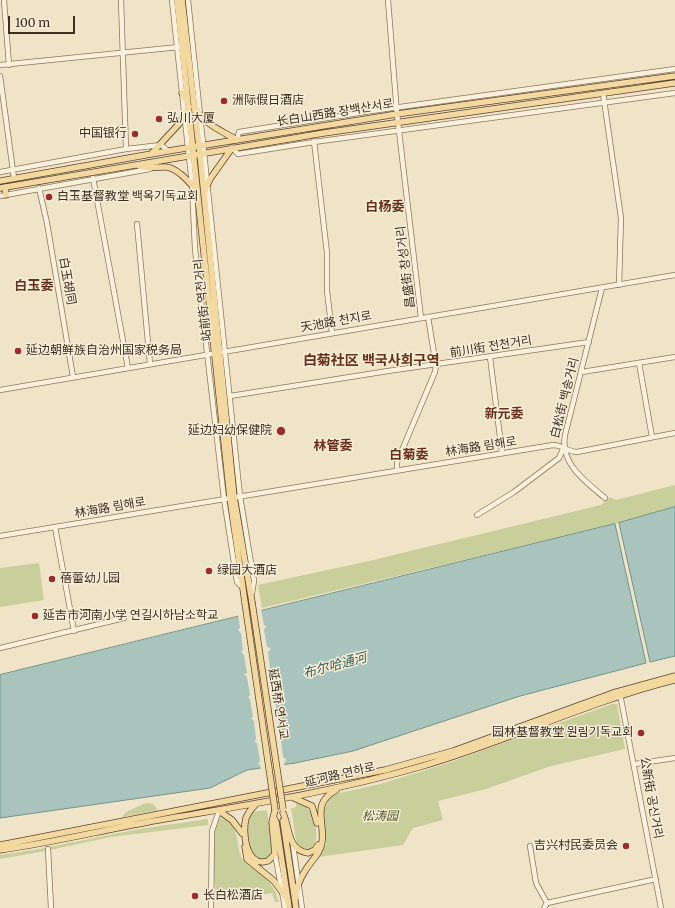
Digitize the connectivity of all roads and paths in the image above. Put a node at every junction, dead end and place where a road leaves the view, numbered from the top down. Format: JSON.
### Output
{"nodes":[{"id":1,"x":4,"y":0,"type":"edge"},
{"id":2,"x":121,"y":0,"type":"edge"},
{"id":3,"x":172,"y":0,"type":"edge"},
{"id":4,"x":177,"y":0,"type":"edge"},
{"id":5,"x":182,"y":0,"type":"edge"},
{"id":6,"x":188,"y":0,"type":"edge"},
{"id":7,"x":388,"y":0,"type":"edge"},
{"id":8,"x":179,"y":47,"type":"junction"},
{"id":9,"x":124,"y":53,"type":"junction"},
{"id":10,"x":9,"y":65,"type":"junction"},
{"id":11,"x":0,"y":66,"type":"edge"},
{"id":12,"x":675,"y":68,"type":"edge"},
{"id":13,"x":0,"y":76,"type":"edge"},
{"id":14,"x":675,"y":76,"type":"edge"},
{"id":15,"x":675,"y":83,"type":"edge"},
{"id":16,"x":182,"y":93,"type":"junction"},
{"id":17,"x":603,"y":93,"type":"junction"},
{"id":18,"x":675,"y":93,"type":"edge"},
{"id":19,"x":605,"y":103,"type":"junction"},
{"id":20,"x":191,"y":105,"type":"junction"},
{"id":21,"x":397,"y":111,"type":"junction"},
{"id":22,"x":200,"y":114,"type":"junction"},
{"id":23,"x":184,"y":115,"type":"junction"},
{"id":24,"x":398,"y":123,"type":"junction"},
{"id":25,"x":401,"y":132,"type":"junction"},
{"id":26,"x":314,"y":135,"type":"junction"},
{"id":27,"x":237,"y":140,"type":"junction"},
{"id":28,"x":314,"y":142,"type":"junction"},
{"id":29,"x":161,"y":145,"type":"junction"},
{"id":30,"x":196,"y":146,"type":"junction"},
{"id":31,"x":232,"y":148,"type":"junction"},
{"id":32,"x":126,"y":150,"type":"junction"},
{"id":33,"x":168,"y":151,"type":"junction"},
{"id":34,"x":152,"y":154,"type":"junction"},
{"id":35,"x":196,"y":155,"type":"junction"},
{"id":36,"x":137,"y":166,"type":"junction"},
{"id":37,"x":150,"y":169,"type":"junction"},
{"id":38,"x":12,"y":170,"type":"junction"},
{"id":39,"x":0,"y":172,"type":"edge"},
{"id":40,"x":14,"y":178,"type":"junction"},
{"id":41,"x":93,"y":178,"type":"junction"},
{"id":42,"x":0,"y":181,"type":"edge"},
{"id":43,"x":208,"y":183,"type":"junction"},
{"id":44,"x":192,"y":185,"type":"junction"},
{"id":45,"x":3,"y":188,"type":"edge"},
{"id":46,"x":39,"y":188,"type":"junction"},
{"id":47,"x":201,"y":192,"type":"junction"},
{"id":48,"x":3,"y":195,"type":"edge"},
{"id":49,"x":137,"y":224,"type":"dead end"},
{"id":50,"x":675,"y":276,"type":"edge"},
{"id":51,"x":619,"y":285,"type":"junction"},
{"id":52,"x":602,"y":288,"type":"junction"},
{"id":53,"x":428,"y":317,"type":"junction"},
{"id":54,"x":421,"y":318,"type":"junction"},
{"id":55,"x":332,"y":333,"type":"junction"},
{"id":56,"x":589,"y":342,"type":"junction"},
{"id":57,"x":226,"y":351,"type":"junction"},
{"id":58,"x":214,"y":353,"type":"junction"},
{"id":59,"x":490,"y":357,"type":"junction"},
{"id":60,"x":675,"y":357,"type":"edge"},
{"id":61,"x":639,"y":363,"type":"junction"},
{"id":62,"x":150,"y":364,"type":"junction"},
{"id":63,"x":436,"y":365,"type":"junction"},
{"id":64,"x":128,"y":368,"type":"junction"},
{"id":65,"x":582,"y":372,"type":"junction"},
{"id":66,"x":74,"y":377,"type":"junction"},
{"id":67,"x":0,"y":390,"type":"edge"},
{"id":68,"x":230,"y":396,"type":"junction"},
{"id":69,"x":675,"y":433,"type":"edge"},
{"id":70,"x":652,"y":437,"type":"junction"},
{"id":71,"x":564,"y":447,"type":"junction"},
{"id":72,"x":502,"y":453,"type":"junction"},
{"id":73,"x":397,"y":471,"type":"junction"},
{"id":74,"x":232,"y":498,"type":"junction"},
{"id":75,"x":605,"y":498,"type":"dead end"},
{"id":76,"x":477,"y":515,"type":"dead end"},
{"id":77,"x":55,"y":527,"type":"junction"},
{"id":78,"x":0,"y":536,"type":"edge"},
{"id":79,"x":251,"y":599,"type":"joint"},
{"id":80,"x":244,"y":603,"type":"joint"},
{"id":81,"x":124,"y":618,"type":"dead end"},
{"id":82,"x":74,"y":631,"type":"junction"},
{"id":83,"x":0,"y":648,"type":"edge"},
{"id":84,"x":675,"y":676,"type":"edge"},
{"id":85,"x":675,"y":680,"type":"edge"},
{"id":86,"x":620,"y":693,"type":"junction"},
{"id":87,"x":675,"y":758,"type":"edge"},
{"id":88,"x":635,"y":764,"type":"junction"},
{"id":89,"x":308,"y":786,"type":"junction"},
{"id":90,"x":345,"y":786,"type":"junction"},
{"id":91,"x":307,"y":794,"type":"junction"},
{"id":92,"x":257,"y":795,"type":"junction"},
{"id":93,"x":294,"y":798,"type":"junction"},
{"id":94,"x":252,"y":805,"type":"junction"},
{"id":95,"x":312,"y":806,"type":"junction"},
{"id":96,"x":218,"y":811,"type":"junction"},
{"id":97,"x":283,"y":811,"type":"junction"},
{"id":98,"x":273,"y":818,"type":"junction"},
{"id":99,"x":242,"y":833,"type":"junction"},
{"id":100,"x":0,"y":845,"type":"edge"},
{"id":101,"x":293,"y":845,"type":"junction"},
{"id":102,"x":530,"y":846,"type":"dead end"},
{"id":103,"x":48,"y":849,"type":"dead end"},
{"id":104,"x":0,"y":850,"type":"edge"},
{"id":105,"x":275,"y":854,"type":"junction"},
{"id":106,"x":656,"y":879,"type":"junction"},
{"id":107,"x":298,"y":884,"type":"junction"},
{"id":108,"x":281,"y":890,"type":"junction"},
{"id":109,"x":288,"y":900,"type":"junction"},
{"id":110,"x":295,"y":900,"type":"junction"},
{"id":111,"x":547,"y":903,"type":"junction"},
{"id":112,"x":52,"y":908,"type":"edge"},
{"id":113,"x":212,"y":908,"type":"edge"},
{"id":114,"x":284,"y":908,"type":"edge"},
{"id":115,"x":290,"y":908,"type":"edge"},
{"id":116,"x":296,"y":908,"type":"edge"},
{"id":117,"x":302,"y":908,"type":"edge"},
{"id":118,"x":544,"y":908,"type":"edge"},
{"id":119,"x":661,"y":908,"type":"edge"}],
"edges":[{"from":1,"to":10,"type":"street"},
{"from":2,"to":9,"type":"street"},
{"from":3,"to":8,"type":"street","name":"站前街 역전거리"},
{"from":4,"to":8,"type":"main road","name":"站前街 역전거리"},
{"from":5,"to":20,"type":"main road","name":"站前街 역전거리"},
{"from":6,"to":22,"type":"street","name":"站前街 역전거리"},
{"from":7,"to":21,"type":"street","name":"昌盛街 창성거리"},
{"from":8,"to":9,"type":"street"},
{"from":8,"to":16,"type":"street","name":"站前街 역전거리"},
{"from":8,"to":20,"type":"main road","name":"站前街 역전거리"},
{"from":9,"to":10,"type":"street"},
{"from":9,"to":32,"type":"street"},
{"from":10,"to":11,"type":"street"},
{"from":12,"to":21,"type":"street","name":"长白山西路 장백산서로"},
{"from":13,"to":38,"type":"street"},
{"from":14,"to":21,"type":"main road","name":"长白山西路 장백산서로"},
{"from":15,"to":17,"type":"main road","name":"长白山西路 장백산서로"},
{"from":16,"to":20,"type":"main road"},
{"from":16,"to":23,"type":"street","name":"站前街 역전거리"},
{"from":17,"to":19,"type":"street"},
{"from":17,"to":24,"type":"main road","name":"长白山西路 장백산서로"},
{"from":18,"to":19,"type":"street","name":"长白山西路 장백산서로"},
{"from":19,"to":25,"type":"street","name":"长白山西路 장백산서로"},
{"from":19,"to":51,"type":"street"},
{"from":20,"to":22,"type":"main road"},
{"from":20,"to":23,"type":"main road"},
{"from":20,"to":30,"type":"main road","name":"站前街 역전거리"},
{"from":21,"to":24,"type":"street","name":"昌盛街 창성거리"},
{"from":21,"to":27,"type":"main road","name":"长白山西路 장백산서로"},
{"from":21,"to":27,"type":"street","name":"长白山西路 장백산서로"},
{"from":22,"to":27,"type":"main road"},
{"from":22,"to":30,"type":"street","name":"站前街 역전거리"},
{"from":23,"to":29,"type":"main road"},
{"from":23,"to":30,"type":"street","name":"站前街 역전거리"},
{"from":24,"to":25,"type":"street","name":"昌盛街 창성거리"},
{"from":24,"to":26,"type":"main road","name":"长白山西路 장백산서로"},
{"from":25,"to":28,"type":"street","name":"长白山西路 장백산서로"},
{"from":25,"to":54,"type":"street","name":"昌盛街 창성거리"},
{"from":26,"to":28,"type":"street"},
{"from":26,"to":31,"type":"main road","name":"长白山西路 장백산서로"},
{"from":27,"to":30,"type":"main road","name":"长白山西路 장백산서로"},
{"from":28,"to":31,"type":"street","name":"长白山西路 장백산서로"},
{"from":28,"to":55,"type":"street"},
{"from":29,"to":32,"type":"street"},
{"from":29,"to":33,"type":"street"},
{"from":29,"to":34,"type":"main road"},
{"from":30,"to":33,"type":"main road","name":"长白山西路 장백산서로"},
{"from":30,"to":35,"type":"main road","name":"站前街 역전거리"},
{"from":30,"to":35,"type":"street","name":"站前街 역전거리"},
{"from":31,"to":35,"type":"main road","name":"长白山西路 장백산서로"},
{"from":31,"to":43,"type":"main road"},
{"from":32,"to":38,"type":"street"},
{"from":33,"to":34,"type":"main road","name":"长白山西路 장백산서로"},
{"from":34,"to":40,"type":"main road","name":"长白山西路 장백산서로"},
{"from":35,"to":36,"type":"main road","name":"长白山西路 장백산서로"},
{"from":35,"to":43,"type":"street","name":"站前街 역전거리"},
{"from":35,"to":44,"type":"street","name":"站前街 역전거리"},
{"from":35,"to":47,"type":"main road","name":"站前街 역전거리"},
{"from":36,"to":37,"type":"main road"},
{"from":36,"to":45,"type":"main road","name":"长白山西路 장백산서로"},
{"from":37,"to":41,"type":"street"},
{"from":37,"to":44,"type":"main road"},
{"from":38,"to":39,"type":"street"},
{"from":38,"to":40,"type":"street"},
{"from":40,"to":42,"type":"main road","name":"长白山西路 장백산서로"},
{"from":41,"to":46,"type":"street"},
{"from":41,"to":64,"type":"street"},
{"from":43,"to":47,"type":"main road"},
{"from":43,"to":57,"type":"street","name":"站前街 역전거리"},
{"from":44,"to":47,"type":"main road"},
{"from":44,"to":58,"type":"street","name":"站前街 역전거리"},
{"from":45,"to":48,"type":"main road"},
{"from":46,"to":48,"type":"street"},
{"from":46,"to":66,"type":"street","name":"白玉胡同"},
{"from":47,"to":58,"type":"main road","name":"站前街 역전거리"},
{"from":49,"to":62,"type":"street"},
{"from":50,"to":51,"type":"street","name":"天池路 천지로"},
{"from":51,"to":52,"type":"street","name":"天池路 천지로"},
{"from":52,"to":53,"type":"street","name":"天池路 천지로"},
{"from":52,"to":56,"type":"street","name":"白松街 백송거리"},
{"from":53,"to":54,"type":"street","name":"天池路 천지로"},
{"from":53,"to":63,"type":"street"},
{"from":54,"to":55,"type":"street","name":"天池路 천지로"},
{"from":55,"to":57,"type":"street","name":"天池路 천지로"},
{"from":56,"to":59,"type":"street","name":"前川街 전천거리"},
{"from":56,"to":65,"type":"street","name":"白松街 백송거리"},
{"from":57,"to":58,"type":"street","name":"天池路 천지로"},
{"from":57,"to":68,"type":"street","name":"站前街 역전거리"},
{"from":58,"to":62,"type":"street","name":"天池路 천지로"},
{"from":58,"to":74,"type":"main road","name":"站前街 역전거리"},
{"from":59,"to":63,"type":"street","name":"前川街 전천거리"},
{"from":59,"to":72,"type":"street"},
{"from":60,"to":61,"type":"street"},
{"from":61,"to":65,"type":"street"},
{"from":61,"to":70,"type":"street"},
{"from":62,"to":64,"type":"street","name":"天池路 천지로"},
{"from":63,"to":68,"type":"street","name":"前川街 전천거리"},
{"from":63,"to":73,"type":"street"},
{"from":64,"to":66,"type":"street","name":"天池路 천지로"},
{"from":65,"to":71,"type":"street","name":"白松街 백송거리"},
{"from":66,"to":67,"type":"street","name":"天池路 천지로"},
{"from":68,"to":74,"type":"street","name":"站前街 역전거리"},
{"from":69,"to":70,"type":"street","name":"林海路 림해로"},
{"from":70,"to":71,"type":"street","name":"林海路 림해로"},
{"from":71,"to":72,"type":"street","name":"林海路 림해로"},
{"from":71,"to":75,"type":"street","name":"白松街 백송거리"},
{"from":71,"to":76,"type":"street"},
{"from":72,"to":73,"type":"street","name":"林海路 림해로"},
{"from":73,"to":74,"type":"street","name":"林海路 림해로"},
{"from":74,"to":77,"type":"street","name":"林海路 림해로"},
{"from":74,"to":79,"type":"main road","name":"站前街 역전거리"},
{"from":74,"to":80,"type":"main road","name":"站前街 역전거리"},
{"from":77,"to":78,"type":"street","name":"林海路 림해로"},
{"from":77,"to":82,"type":"street"},
{"from":79,"to":97,"type":"main road","name":"延西桥 연서교","bridge":true},
{"from":80,"to":98,"type":"main road","name":"延西桥 연서교","bridge":true},
{"from":81,"to":82,"type":"street"},
{"from":82,"to":83,"type":"street"},
{"from":84,"to":86,"type":"main road","name":"延河路 연하로"},
{"from":85,"to":86,"type":"main road","name":"延河路 연하로"},
{"from":86,"to":88,"type":"street","name":"公新街 공신거리"},
{"from":86,"to":89,"type":"main road","name":"延河路 연하로"},
{"from":86,"to":90,"type":"main road","name":"延河路 연하로"},
{"from":87,"to":88,"type":"street"},
{"from":88,"to":106,"type":"street","name":"公新街 공신거리"},
{"from":89,"to":91,"type":"main road"},
{"from":89,"to":92,"type":"main road","name":"延河路 연하로"},
{"from":90,"to":91,"type":"main road","name":"延河路 연하로"},
{"from":90,"to":107,"type":"main road"},
{"from":91,"to":93,"type":"main road","name":"延河路 연하로"},
{"from":91,"to":95,"type":"main road"},
{"from":92,"to":94,"type":"main road"},
{"from":92,"to":100,"type":"main road","name":"延河路 연하로"},
{"from":93,"to":94,"type":"main road","name":"延河路 연하로"},
{"from":93,"to":95,"type":"main road"},
{"from":94,"to":96,"type":"main road","name":"延河路 연하로"},
{"from":94,"to":99,"type":"main road"},
{"from":94,"to":105,"type":"main road"},
{"from":95,"to":101,"type":"main road"},
{"from":96,"to":99,"type":"main road"},
{"from":96,"to":104,"type":"main road","name":"延河路 연하로"},
{"from":96,"to":113,"type":"street"},
{"from":97,"to":101,"type":"main road"},
{"from":97,"to":110,"type":"main road"},
{"from":98,"to":105,"type":"main road"},
{"from":98,"to":109,"type":"main road"},
{"from":99,"to":108,"type":"main road"},
{"from":101,"to":107,"type":"street"},
{"from":102,"to":111,"type":"street"},
{"from":103,"to":112,"type":"street"},
{"from":105,"to":108,"type":"street"},
{"from":106,"to":111,"type":"street"},
{"from":106,"to":119,"type":"street","name":"公新街 공신거리"},
{"from":107,"to":110,"type":"main road"},
{"from":107,"to":117,"type":"street"},
{"from":108,"to":109,"type":"main road"},
{"from":108,"to":114,"type":"street"},
{"from":109,"to":115,"type":"main road"},
{"from":110,"to":116,"type":"main road"},
{"from":111,"to":118,"type":"street"}]}
